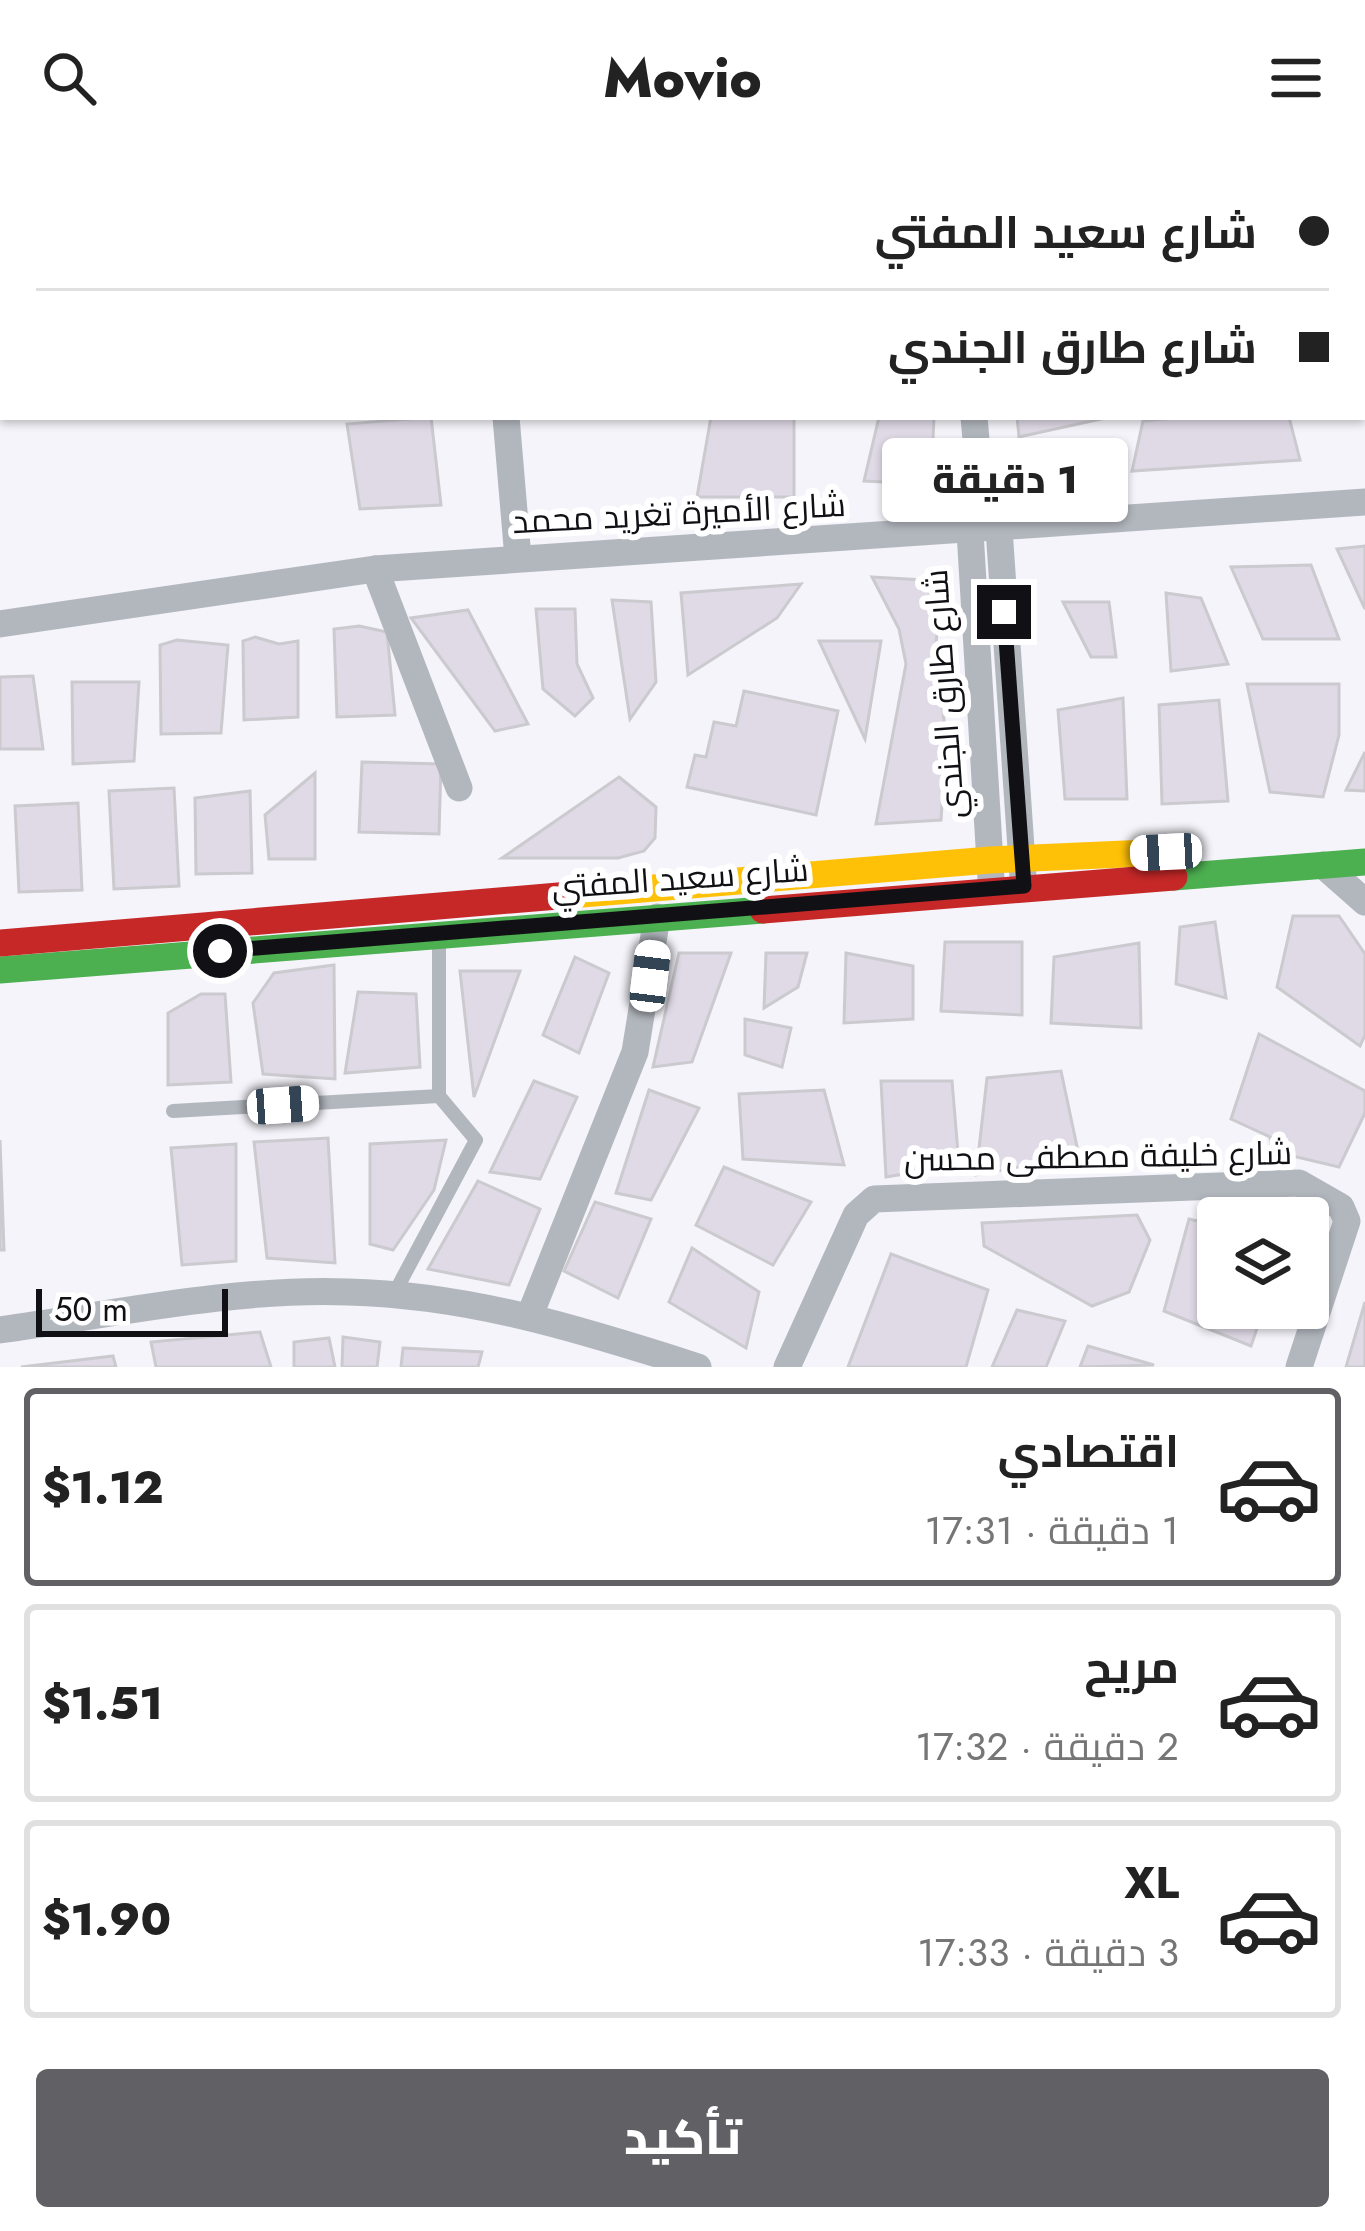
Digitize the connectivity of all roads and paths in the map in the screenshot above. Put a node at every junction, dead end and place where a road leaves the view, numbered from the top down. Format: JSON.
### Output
{"nodes":[{"id":1,"x":506,"y":420,"type":"edge"},
{"id":2,"x":974,"y":420,"type":"edge"},
{"id":3,"x":981,"y":496,"type":"junction"},
{"id":4,"x":1365,"y":502,"type":"edge"},
{"id":5,"x":999,"y":530,"type":"junction"},
{"id":6,"x":970,"y":532,"type":"junction"},
{"id":7,"x":518,"y":558,"type":"junction"},
{"id":8,"x":375,"y":569,"type":"junction"},
{"id":9,"x":0,"y":624,"type":"edge"},
{"id":10,"x":1012,"y":736,"type":"junction"},
{"id":11,"x":983,"y":738,"type":"junction"},
{"id":12,"x":459,"y":788,"type":"dead end"},
{"id":13,"x":1365,"y":838,"type":"edge"},
{"id":14,"x":990,"y":860,"type":"junction"},
{"id":15,"x":1365,"y":862,"type":"edge"},
{"id":16,"x":1323,"y":865,"type":"junction"},
{"id":17,"x":1022,"y":872,"type":"junction"},
{"id":18,"x":992,"y":889,"type":"junction"},
{"id":19,"x":1365,"y":902,"type":"edge"},
{"id":20,"x":657,"y":917,"type":"junction"},
{"id":21,"x":440,"y":932,"type":"junction"},
{"id":22,"x":0,"y":943,"type":"edge"},
{"id":23,"x":0,"y":970,"type":"edge"},
{"id":24,"x":440,"y":1096,"type":"junction"},
{"id":25,"x":172,"y":1111,"type":"dead end"},
{"id":26,"x":394,"y":1294,"type":"junction"},
{"id":27,"x":530,"y":1315,"type":"junction"},
{"id":28,"x":0,"y":1330,"type":"edge"},
{"id":29,"x":620,"y":1355,"type":"edge"},
{"id":30,"x":698,"y":1367,"type":"edge"},
{"id":31,"x":787,"y":1367,"type":"edge"},
{"id":32,"x":1299,"y":1367,"type":"edge"}],
"edges":[{"from":1,"to":7,"type":"street"},
{"from":2,"to":3,"type":"street","name":"شارع طارق الجندي"},
{"from":3,"to":5,"type":"street","name":"شارع طارق الجندي"},
{"from":3,"to":6,"type":"street","name":"شارع طارق الجندي"},
{"from":4,"to":5,"type":"street","name":"شارع الأميرة تغريد محمد"},
{"from":5,"to":6,"type":"street","name":"شارع الأميرة تغريد محمد"},
{"from":5,"to":10,"type":"street","name":"شارع طارق الجندي"},
{"from":6,"to":7,"type":"street","name":"شارع الأميرة تغريد محمد"},
{"from":6,"to":11,"type":"street","name":"شارع طارق الجندي"},
{"from":7,"to":8,"type":"street","name":"شارع الأميرة تغريد محمد"},
{"from":8,"to":9,"type":"street","name":"شارع الأميرة تغريد محمد"},
{"from":8,"to":12,"type":"street"},
{"from":10,"to":11,"type":"street"},
{"from":10,"to":17,"type":"street","name":"شارع طارق الجندي"},
{"from":11,"to":14,"type":"street","name":"شارع طارق الجندي"},
{"from":13,"to":17,"type":"street","name":"شارع سعيد المفتي"},
{"from":14,"to":17,"type":"street","name":"شارع سعيد المفتي"},
{"from":14,"to":18,"type":"street","name":"شارع طارق الجندي"},
{"from":14,"to":22,"type":"street","name":"شارع سعيد المفتي"},
{"from":15,"to":16,"type":"street","name":"شارع سعيد المفتي"},
{"from":16,"to":17,"type":"street","name":"شارع سعيد المفتي"},
{"from":16,"to":19,"type":"street"},
{"from":17,"to":18,"type":"street","name":"شارع سعيد المفتي"},
{"from":18,"to":20,"type":"street","name":"شارع سعيد المفتي"},
{"from":20,"to":21,"type":"street","name":"شارع سعيد المفتي"},
{"from":20,"to":27,"type":"street"},
{"from":21,"to":23,"type":"street","name":"شارع سعيد المفتي"},
{"from":21,"to":24,"type":"lane"},
{"from":24,"to":25,"type":"lane"},
{"from":24,"to":26,"type":"lane"},
{"from":26,"to":27,"type":"street"},
{"from":26,"to":28,"type":"street"},
{"from":27,"to":29,"type":"street"},
{"from":29,"to":30,"type":"street"},
{"from":31,"to":32,"type":"street","name":"شارع خليفة مصطفى محسن"}]}
